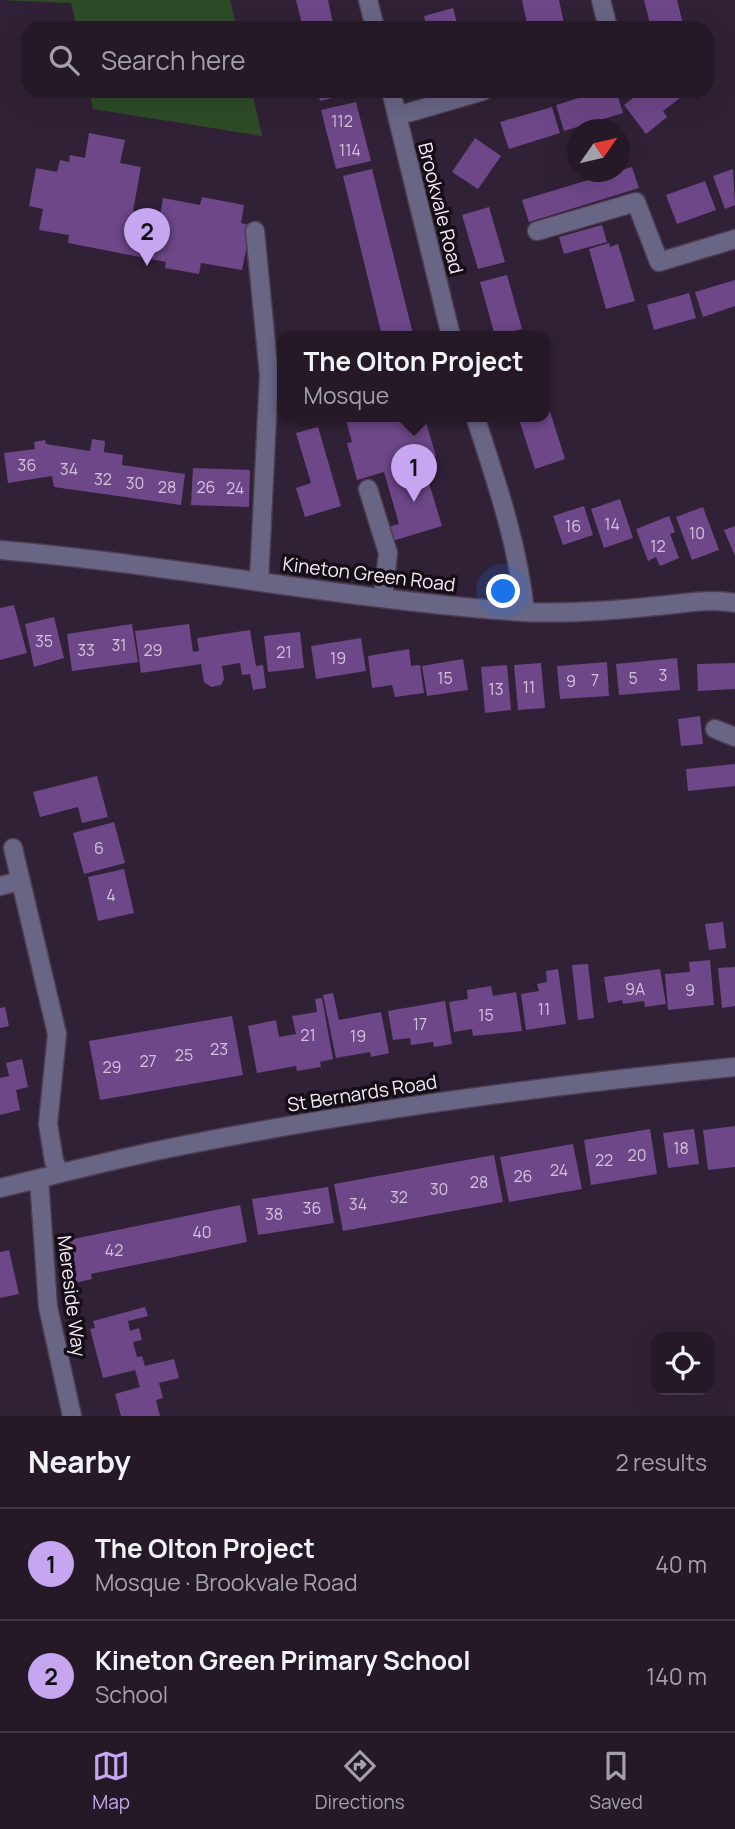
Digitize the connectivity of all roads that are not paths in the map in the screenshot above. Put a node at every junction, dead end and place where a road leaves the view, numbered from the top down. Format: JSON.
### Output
{"nodes":[{"id":1,"x":368,"y":0,"type":"edge"},
{"id":2,"x":601,"y":0,"type":"edge"},
{"id":3,"x":373,"y":21,"type":"edge"},
{"id":4,"x":606,"y":21,"type":"edge"},
{"id":5,"x":393,"y":98,"type":"edge"},
{"id":6,"x":459,"y":98,"type":"edge"},
{"id":7,"x":397,"y":116,"type":"junction"},
{"id":8,"x":255,"y":231,"type":"dead end"},
{"id":9,"x":537,"y":231,"type":"dead end"},
{"id":10,"x":735,"y":239,"type":"edge"},
{"id":11,"x":451,"y":331,"type":"edge"},
{"id":12,"x":477,"y":422,"type":"edge"},
{"id":13,"x":368,"y":489,"type":"dead end"},
{"id":14,"x":0,"y":550,"type":"edge"},
{"id":15,"x":259,"y":581,"type":"junction"},
{"id":16,"x":383,"y":597,"type":"junction"},
{"id":17,"x":735,"y":603,"type":"edge"},
{"id":18,"x":525,"y":612,"type":"junction"},
{"id":19,"x":715,"y":729,"type":"dead end"},
{"id":20,"x":735,"y":737,"type":"edge"},
{"id":21,"x":13,"y":848,"type":"dead end"},
{"id":22,"x":20,"y":881,"type":"junction"},
{"id":23,"x":0,"y":886,"type":"edge"},
{"id":24,"x":735,"y":1067,"type":"edge"},
{"id":25,"x":60,"y":1173,"type":"junction"},
{"id":26,"x":39,"y":1179,"type":"junction"},
{"id":27,"x":0,"y":1188,"type":"edge"},
{"id":28,"x":72,"y":1416,"type":"edge"}],
"edges":[{"from":1,"to":3,"type":"street"},
{"from":2,"to":4,"type":"street"},
{"from":5,"to":7,"type":"street","name":"Brookvale Road"},
{"from":6,"to":7,"type":"street"},
{"from":7,"to":11,"type":"street","name":"Brookvale Road"},
{"from":8,"to":15,"type":"street"},
{"from":9,"to":10,"type":"street"},
{"from":12,"to":18,"type":"street"},
{"from":13,"to":16,"type":"street"},
{"from":14,"to":15,"type":"street","name":"Kineton Green Road"},
{"from":15,"to":16,"type":"street","name":"Kineton Green Road"},
{"from":16,"to":18,"type":"street","name":"Kineton Green Road"},
{"from":17,"to":18,"type":"street","name":"Kineton Green Road"},
{"from":19,"to":20,"type":"street"},
{"from":21,"to":22,"type":"street"},
{"from":22,"to":23,"type":"street"},
{"from":22,"to":25,"type":"street"},
{"from":24,"to":25,"type":"street","name":"St Bernards Road"},
{"from":25,"to":26,"type":"street","name":"St Bernards Road"},
{"from":26,"to":27,"type":"street","name":"St Bernards Road"},
{"from":26,"to":28,"type":"street","name":"Mereside Way"}]}
